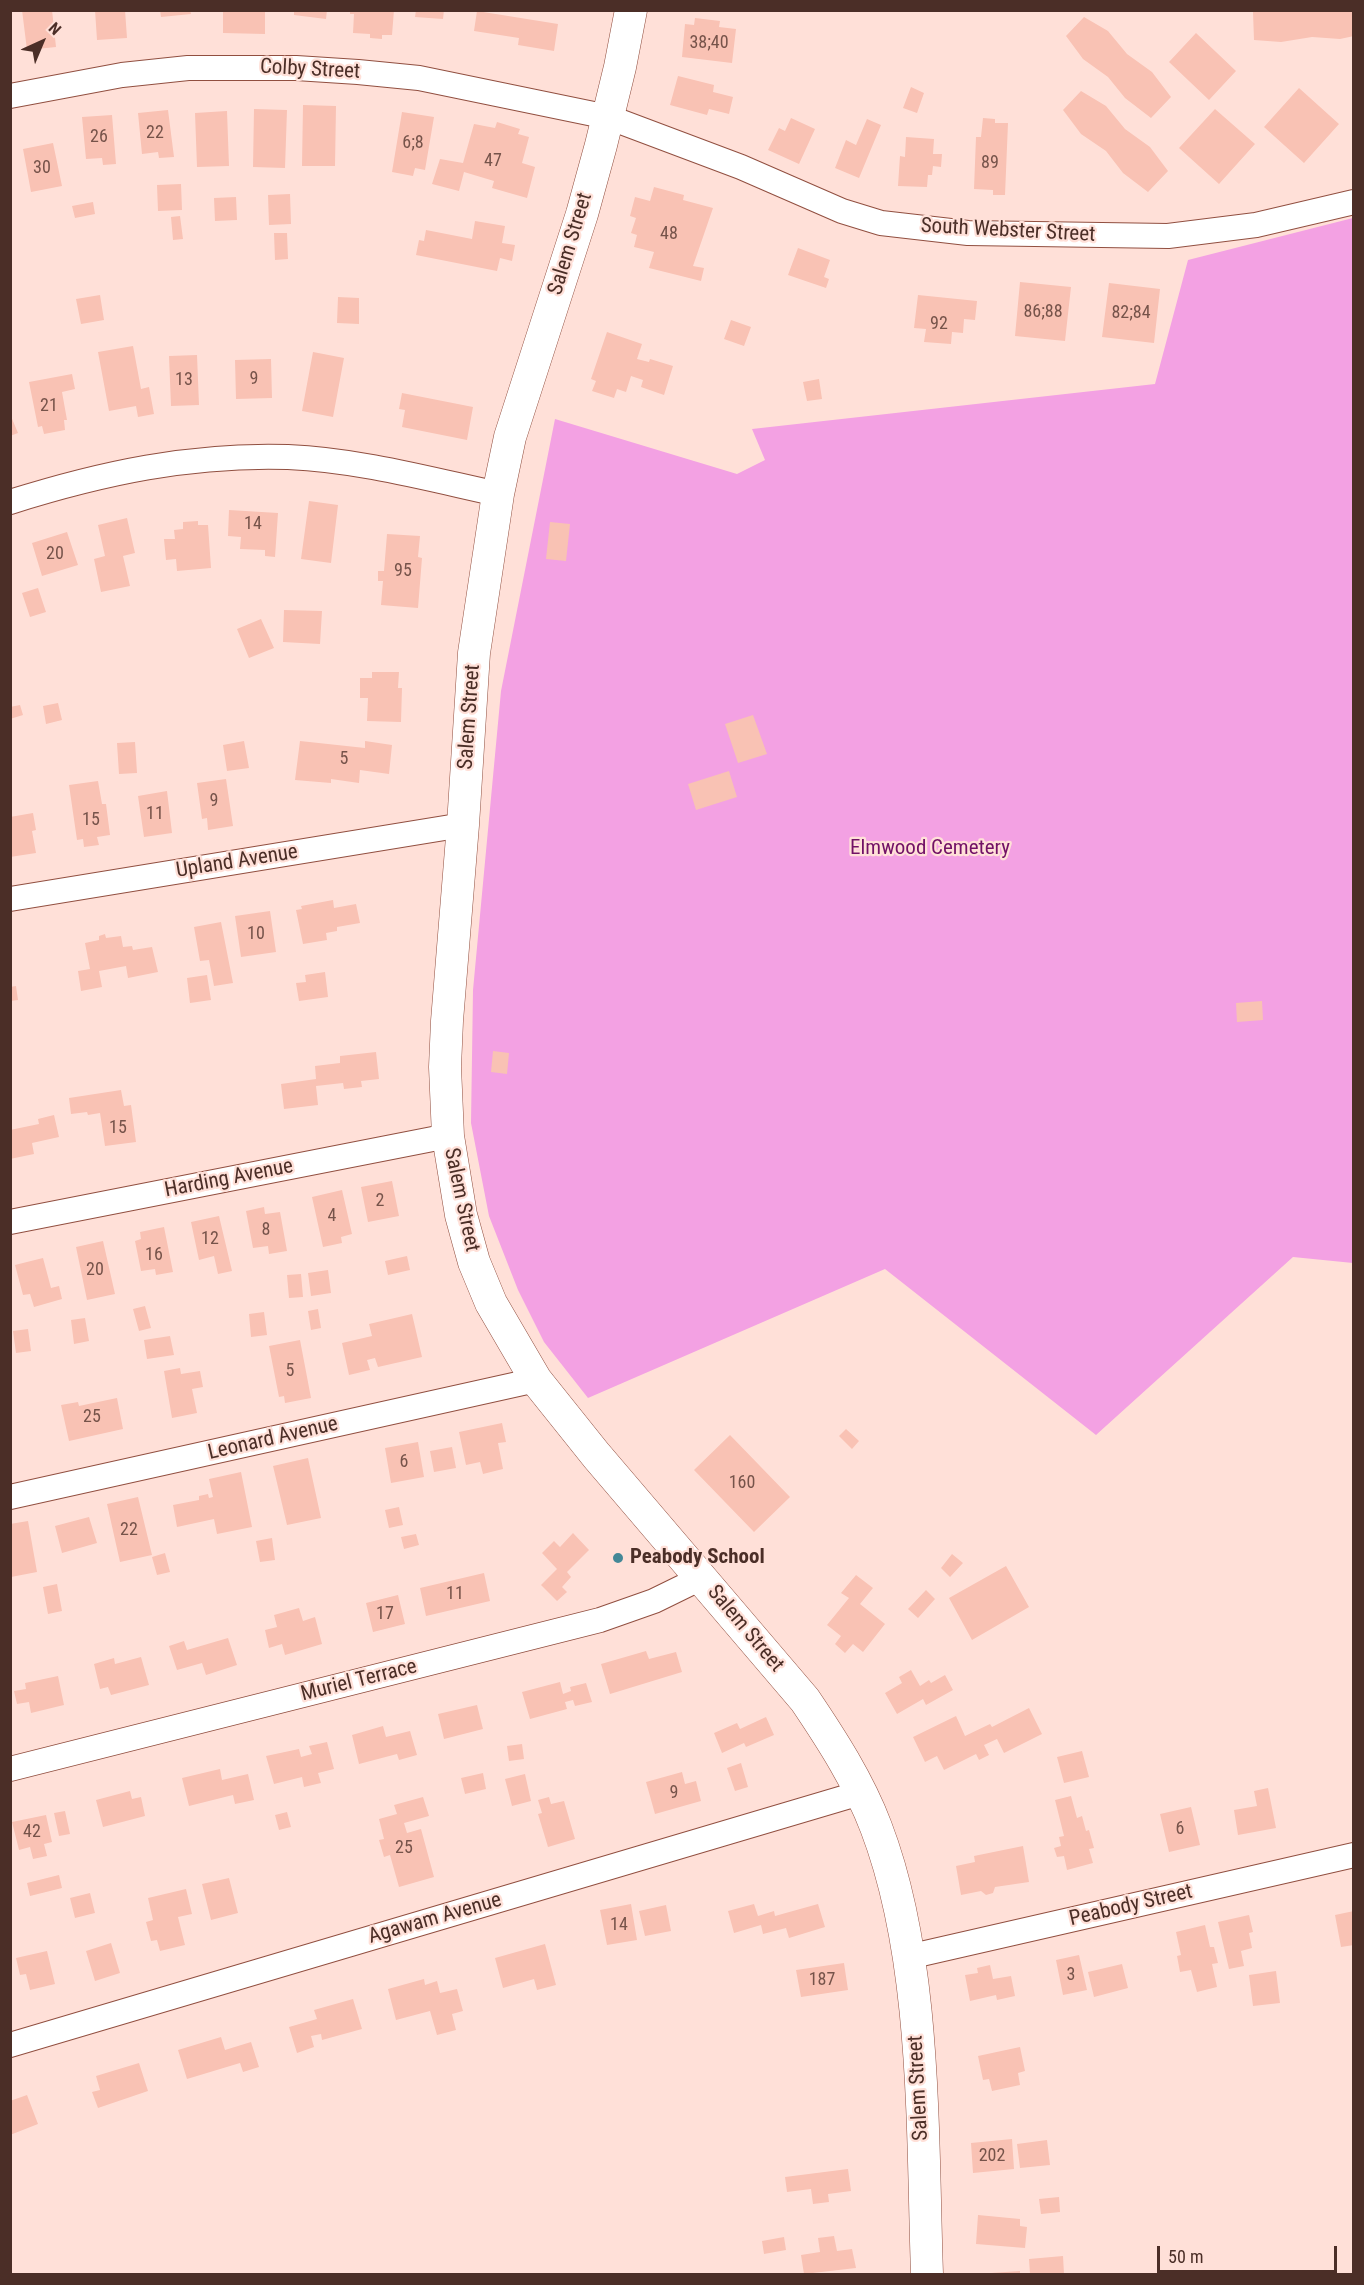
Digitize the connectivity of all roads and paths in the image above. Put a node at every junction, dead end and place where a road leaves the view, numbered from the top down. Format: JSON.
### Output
{"nodes":[{"id":1,"x":631,"y":10,"type":"edge"},
{"id":2,"x":10,"y":96,"type":"edge"},
{"id":3,"x":608,"y":117,"type":"junction"},
{"id":4,"x":1353,"y":202,"type":"edge"},
{"id":5,"x":498,"y":494,"type":"junction"},
{"id":6,"x":10,"y":502,"type":"edge"},
{"id":7,"x":463,"y":825,"type":"junction"},
{"id":8,"x":10,"y":899,"type":"edge"},
{"id":9,"x":448,"y":1136,"type":"junction"},
{"id":10,"x":10,"y":1222,"type":"edge"},
{"id":11,"x":536,"y":1380,"type":"junction"},
{"id":12,"x":10,"y":1497,"type":"edge"},
{"id":13,"x":702,"y":1578,"type":"junction"},
{"id":14,"x":10,"y":1769,"type":"edge"},
{"id":15,"x":860,"y":1793,"type":"junction"},
{"id":16,"x":1353,"y":1856,"type":"edge"},
{"id":17,"x":908,"y":1957,"type":"junction"},
{"id":18,"x":10,"y":2044,"type":"edge"},
{"id":19,"x":927,"y":2274,"type":"edge"}],
"edges":[{"from":1,"to":3,"type":"main road","name":"Salem Street"},
{"from":2,"to":3,"type":"street","name":"Colby Street"},
{"from":3,"to":4,"type":"street","name":"South Webster Street"},
{"from":3,"to":5,"type":"main road","name":"Salem Street"},
{"from":5,"to":6,"type":"street"},
{"from":5,"to":7,"type":"main road","name":"Salem Street"},
{"from":7,"to":8,"type":"street","name":"Upland Avenue"},
{"from":7,"to":9,"type":"main road","name":"Salem Street"},
{"from":9,"to":10,"type":"street","name":"Harding Avenue"},
{"from":9,"to":11,"type":"main road","name":"Salem Street"},
{"from":11,"to":12,"type":"street","name":"Leonard Avenue"},
{"from":11,"to":13,"type":"main road","name":"Salem Street"},
{"from":13,"to":14,"type":"street","name":"Muriel Terrace"},
{"from":13,"to":15,"type":"main road","name":"Salem Street"},
{"from":15,"to":17,"type":"main road","name":"Salem Street"},
{"from":15,"to":18,"type":"street","name":"Agawam Avenue"},
{"from":16,"to":17,"type":"street","name":"Peabody Street"},
{"from":17,"to":19,"type":"main road","name":"Salem Street"}]}
